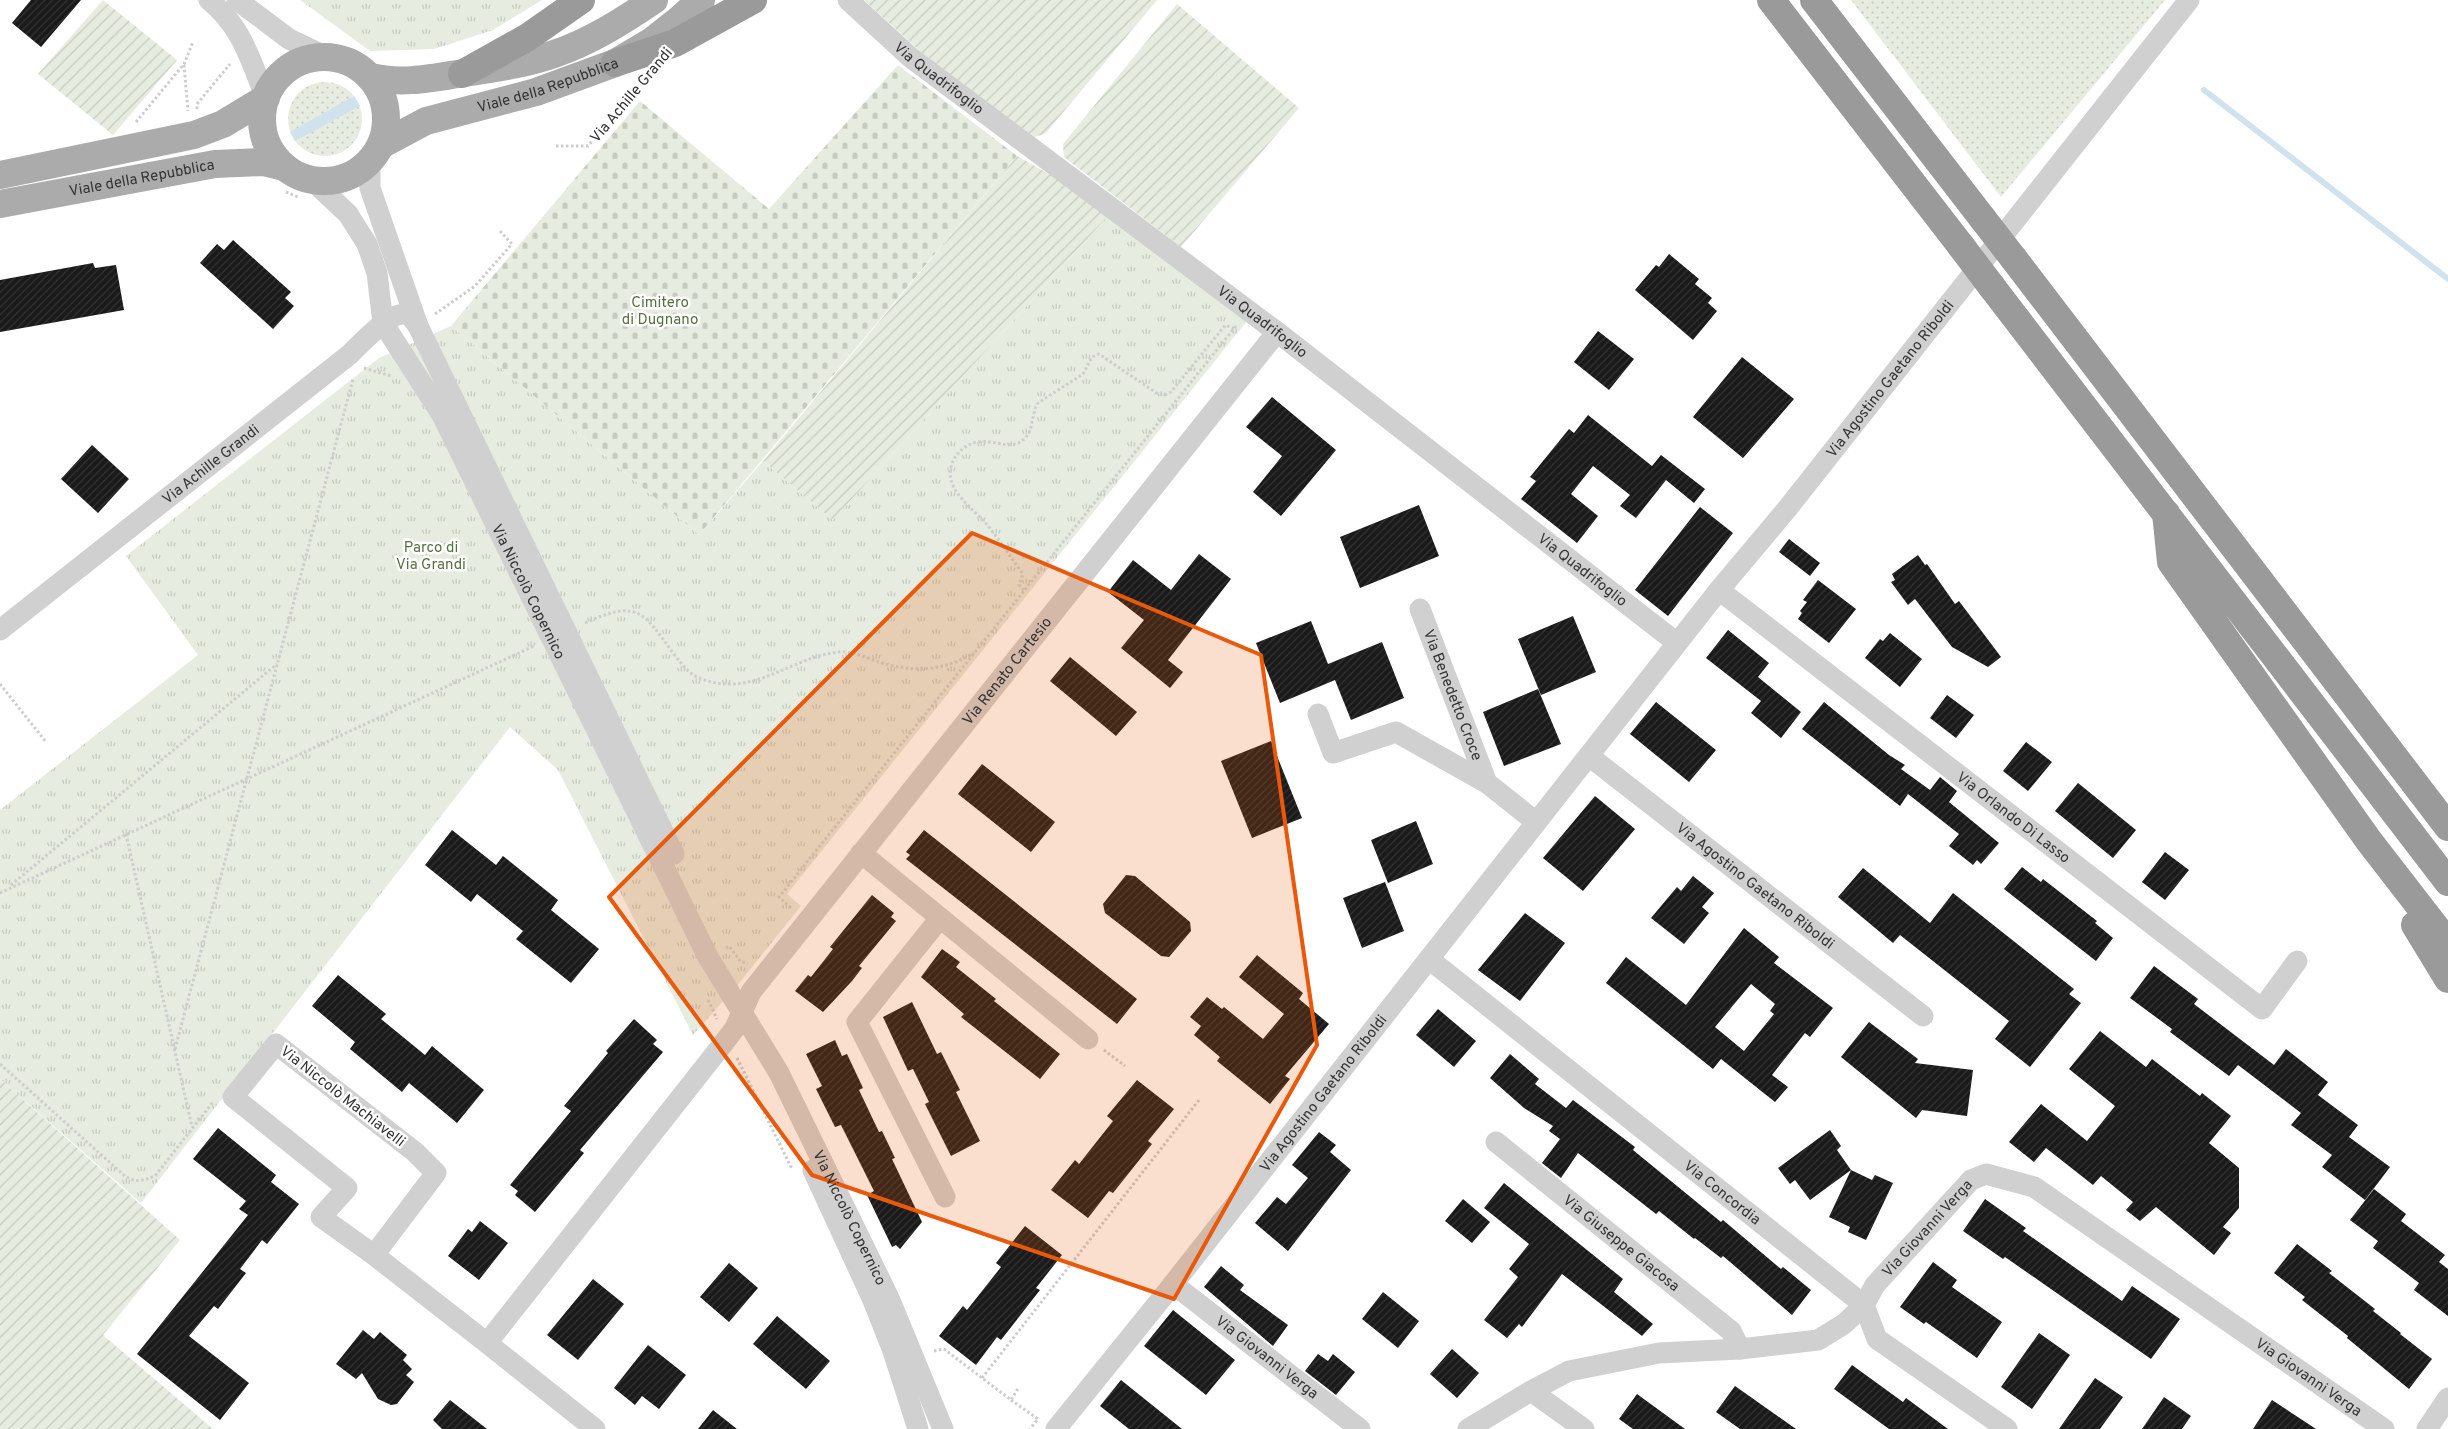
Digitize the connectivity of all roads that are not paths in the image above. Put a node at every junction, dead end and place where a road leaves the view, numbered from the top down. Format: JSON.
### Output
{"nodes":[{"id":1,"x":209,"y":0,"type":"edge"},
{"id":2,"x":237,"y":0,"type":"edge"},
{"id":3,"x":581,"y":0,"type":"edge"},
{"id":4,"x":654,"y":0,"type":"edge"},
{"id":5,"x":701,"y":0,"type":"edge"},
{"id":6,"x":752,"y":0,"type":"edge"},
{"id":7,"x":848,"y":0,"type":"edge"},
{"id":8,"x":1771,"y":0,"type":"edge"},
{"id":9,"x":1814,"y":0,"type":"edge"},
{"id":10,"x":2189,"y":0,"type":"edge"},
{"id":11,"x":327,"y":57,"type":"junction"},
{"id":12,"x":615,"y":63,"type":"junction"},
{"id":13,"x":462,"y":74,"type":"junction"},
{"id":14,"x":370,"y":77,"type":"junction"},
{"id":15,"x":266,"y":98,"type":"junction"},
{"id":16,"x":375,"y":153,"type":"junction"},
{"id":17,"x":284,"y":167,"type":"junction"},
{"id":18,"x":0,"y":175,"type":"edge"},
{"id":19,"x":312,"y":180,"type":"junction"},
{"id":20,"x":0,"y":204,"type":"edge"},
{"id":21,"x":383,"y":323,"type":"junction"},
{"id":22,"x":418,"y":326,"type":"junction"},
{"id":23,"x":1276,"y":332,"type":"junction"},
{"id":24,"x":2166,"y":513,"type":"junction"},
{"id":25,"x":2258,"y":578,"type":"junction"},
{"id":26,"x":1719,"y":590,"type":"junction"},
{"id":27,"x":1420,"y":609,"type":"dead end"},
{"id":28,"x":0,"y":630,"type":"edge"},
{"id":29,"x":559,"y":635,"type":"junction"},
{"id":30,"x":1677,"y":643,"type":"junction"},
{"id":31,"x":1318,"y":714,"type":"dead end"},
{"id":32,"x":1588,"y":756,"type":"junction"},
{"id":33,"x":1487,"y":783,"type":"junction"},
{"id":34,"x":2448,"y":799,"type":"edge"},
{"id":35,"x":1536,"y":822,"type":"junction"},
{"id":36,"x":2448,"y":827,"type":"edge"},
{"id":37,"x":2369,"y":840,"type":"junction"},
{"id":38,"x":861,"y":853,"type":"junction"},
{"id":39,"x":2448,"y":882,"type":"edge"},
{"id":40,"x":940,"y":918,"type":"junction"},
{"id":41,"x":2448,"y":943,"type":"edge"},
{"id":42,"x":1429,"y":959,"type":"junction"},
{"id":43,"x":2297,"y":961,"type":"dead end"},
{"id":44,"x":2448,"y":979,"type":"edge"},
{"id":45,"x":741,"y":1013,"type":"junction"},
{"id":46,"x":1923,"y":1016,"type":"dead end"},
{"id":47,"x":1088,"y":1039,"type":"road end"},
{"id":48,"x":1496,"y":1142,"type":"dead end"},
{"id":49,"x":945,"y":1197,"type":"dead end"},
{"id":50,"x":374,"y":1255,"type":"junction"},
{"id":51,"x":1173,"y":1284,"type":"junction"},
{"id":52,"x":1864,"y":1305,"type":"junction"},
{"id":53,"x":487,"y":1344,"type":"junction"},
{"id":54,"x":1740,"y":1349,"type":"junction"},
{"id":55,"x":1531,"y":1391,"type":"junction"},
{"id":56,"x":2448,"y":1398,"type":"edge"},
{"id":57,"x":596,"y":1429,"type":"edge"},
{"id":58,"x":918,"y":1429,"type":"edge"},
{"id":59,"x":943,"y":1429,"type":"edge"},
{"id":60,"x":1056,"y":1429,"type":"edge"},
{"id":61,"x":1360,"y":1429,"type":"edge"},
{"id":62,"x":1468,"y":1429,"type":"edge"},
{"id":63,"x":1584,"y":1429,"type":"edge"},
{"id":64,"x":2007,"y":1429,"type":"edge"},
{"id":65,"x":2384,"y":1429,"type":"edge"},
{"id":66,"x":2427,"y":1429,"type":"edge"}],
"edges":[{"from":1,"to":15,"type":"street"},
{"from":2,"to":11,"type":"street"},
{"from":3,"to":13,"type":"highway"},
{"from":4,"to":13,"type":"main road","name":"Viale della Repubblica"},
{"from":5,"to":12,"type":"main road","name":"Viale della Repubblica"},
{"from":6,"to":12,"type":"highway"},
{"from":7,"to":23,"type":"street","name":"Via Quadrifoglio"},
{"from":8,"to":24,"type":"highway","bridge":true},
{"from":9,"to":25,"type":"highway","bridge":true},
{"from":10,"to":26,"type":"street","name":"Via Agostino Gaetano Riboldi"},
{"from":11,"to":14,"type":"main road"},
{"from":11,"to":15,"type":"main road"},
{"from":12,"to":16,"type":"main road","name":"Viale della Repubblica"},
{"from":13,"to":14,"type":"main road","name":"Viale della Repubblica"},
{"from":14,"to":16,"type":"main road"},
{"from":15,"to":17,"type":"main road"},
{"from":15,"to":18,"type":"main road","name":"Viale della Repubblica"},
{"from":16,"to":19,"type":"main road"},
{"from":16,"to":22,"type":"street","name":"Via Niccolò Copernico"},
{"from":17,"to":19,"type":"main road"},
{"from":17,"to":20,"type":"main road","name":"Viale della Repubblica"},
{"from":19,"to":21,"type":"street","name":"Via Niccolò Copernico"},
{"from":21,"to":22,"type":"street","name":"Via Achille Grandi"},
{"from":21,"to":28,"type":"street","name":"Via Achille Grandi"},
{"from":21,"to":29,"type":"street","name":"Via Niccolò Copernico"},
{"from":22,"to":29,"type":"street","name":"Via Niccolò Copernico"},
{"from":23,"to":30,"type":"street","name":"Via Quadrifoglio"},
{"from":23,"to":38,"type":"street","name":"Via Renato Cartesio"},
{"from":24,"to":37,"type":"highway"},
{"from":24,"to":39,"type":"highway"},
{"from":25,"to":34,"type":"highway"},
{"from":25,"to":36,"type":"highway"},
{"from":26,"to":30,"type":"street","name":"Via Agostino Gaetano Riboldi"},
{"from":26,"to":43,"type":"street","name":"Via Orlando Di Lasso"},
{"from":27,"to":33,"type":"street","name":"Via Benedetto Croce"},
{"from":29,"to":45,"type":"street","name":"Via Niccolò Copernico"},
{"from":29,"to":45,"type":"street","name":"Via Niccolò Copernico"},
{"from":30,"to":32,"type":"street","name":"Via Agostino Gaetano Riboldi"},
{"from":31,"to":33,"type":"street","name":"Via Benedetto Croce"},
{"from":32,"to":35,"type":"street","name":"Via Agostino Gaetano Riboldi"},
{"from":32,"to":46,"type":"street","name":"Via Agostino Gaetano Riboldi"},
{"from":33,"to":35,"type":"street","name":"Via Benedetto Croce"},
{"from":35,"to":42,"type":"street","name":"Via Agostino Gaetano Riboldi"},
{"from":37,"to":41,"type":"highway"},
{"from":37,"to":44,"type":"highway"},
{"from":38,"to":40,"type":"street"},
{"from":38,"to":45,"type":"street","name":"Via Renato Cartesio"},
{"from":40,"to":47,"type":"street"},
{"from":40,"to":49,"type":"street"},
{"from":42,"to":51,"type":"street","name":"Via Agostino Gaetano Riboldi"},
{"from":42,"to":52,"type":"street","name":"Via Concordia"},
{"from":45,"to":53,"type":"street"},
{"from":45,"to":58,"type":"street","name":"Via Niccolò Copernico"},
{"from":45,"to":59,"type":"street","name":"Via Niccolò Copernico"},
{"from":48,"to":54,"type":"street","name":"Via Giuseppe Giacosa"},
{"from":50,"to":50,"type":"street","name":"Via Niccolò Machiavelli"},
{"from":50,"to":53,"type":"street"},
{"from":51,"to":60,"type":"street","name":"Via Agostino Gaetano Riboldi"},
{"from":51,"to":61,"type":"street","name":"Via Giovanni Verga"},
{"from":52,"to":54,"type":"street","name":"Via Giovanni Verga"},
{"from":52,"to":64,"type":"street"},
{"from":52,"to":65,"type":"street","name":"Via Giovanni Verga"},
{"from":53,"to":57,"type":"street"},
{"from":54,"to":55,"type":"street","name":"Via Giovanni Verga"},
{"from":55,"to":62,"type":"street","name":"Via Giovanni Verga"},
{"from":55,"to":63,"type":"street"},
{"from":56,"to":66,"type":"street"}]}
